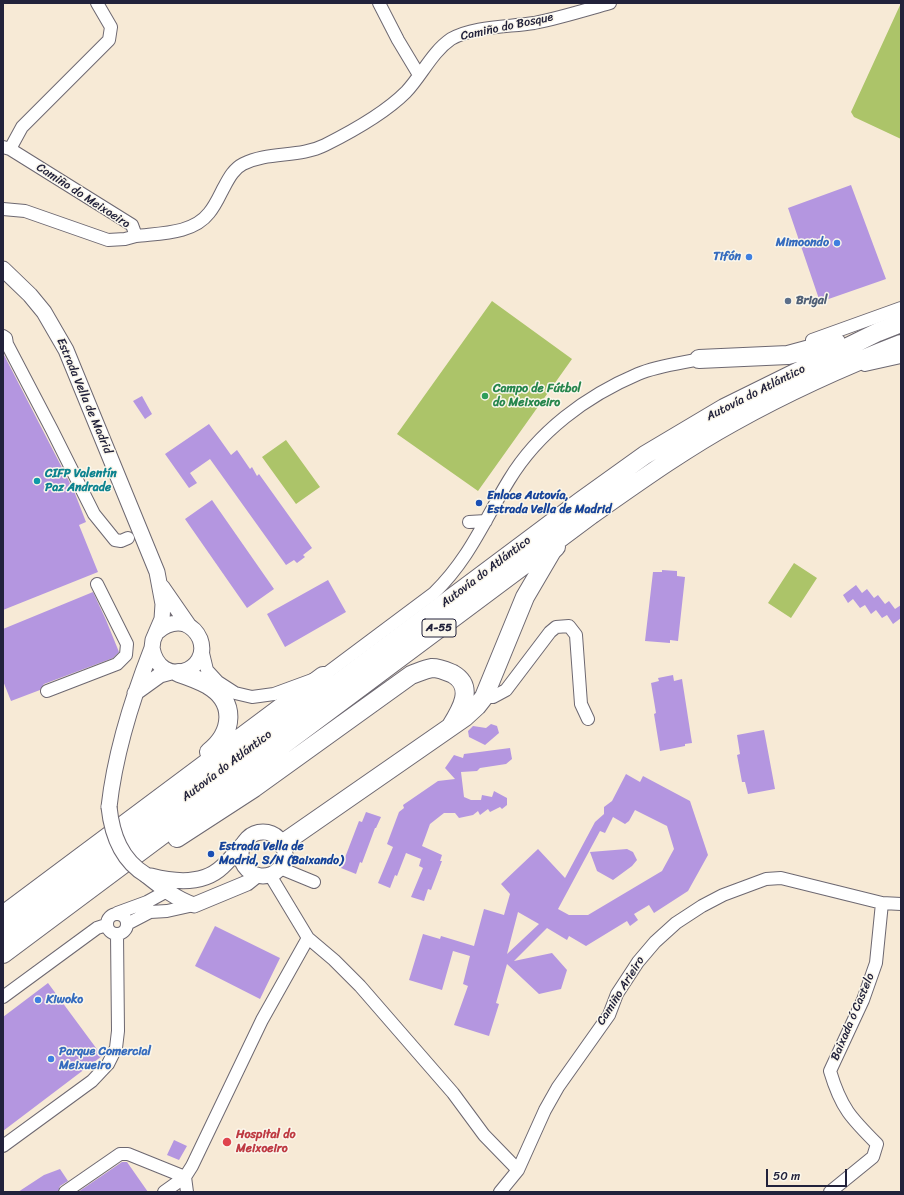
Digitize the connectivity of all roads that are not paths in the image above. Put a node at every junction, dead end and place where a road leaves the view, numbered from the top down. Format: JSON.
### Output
{"nodes":[{"id":1,"x":97,"y":3,"type":"edge"},
{"id":2,"x":379,"y":3,"type":"edge"},
{"id":3,"x":610,"y":3,"type":"edge"},
{"id":4,"x":419,"y":75,"type":"junction"},
{"id":5,"x":7,"y":148,"type":"edge"},
{"id":6,"x":3,"y":209,"type":"edge"},
{"id":7,"x":136,"y":236,"type":"junction"},
{"id":8,"x":3,"y":269,"type":"edge"},
{"id":9,"x":901,"y":308,"type":"edge"},
{"id":10,"x":901,"y":323,"type":"edge"},
{"id":11,"x":878,"y":332,"type":"junction"},
{"id":12,"x":4,"y":341,"type":"edge"},
{"id":13,"x":901,"y":344,"type":"edge"},
{"id":14,"x":901,"y":357,"type":"edge"},
{"id":15,"x":699,"y":359,"type":"junction"},
{"id":16,"x":829,"y":374,"type":"junction"},
{"id":17,"x":591,"y":515,"type":"junction"},
{"id":18,"x":486,"y":521,"type":"junction"},
{"id":19,"x":469,"y":522,"type":"dead end"},
{"id":20,"x":128,"y":538,"type":"dead end"},
{"id":21,"x":160,"y":582,"type":"junction"},
{"id":22,"x":98,"y":584,"type":"dead end"},
{"id":23,"x":189,"y":626,"type":"junction"},
{"id":24,"x":157,"y":632,"type":"junction"},
{"id":25,"x":152,"y":648,"type":"junction"},
{"id":26,"x":202,"y":649,"type":"junction"},
{"id":27,"x":175,"y":672,"type":"junction"},
{"id":28,"x":323,"y":676,"type":"junction"},
{"id":29,"x":47,"y":691,"type":"dead end"},
{"id":30,"x":135,"y":693,"type":"junction"},
{"id":31,"x":484,"y":696,"type":"junction"},
{"id":32,"x":588,"y":719,"type":"dead end"},
{"id":33,"x":451,"y":726,"type":"junction"},
{"id":34,"x":181,"y":782,"type":"junction"},
{"id":35,"x":243,"y":844,"type":"junction"},
{"id":36,"x":282,"y":844,"type":"junction"},
{"id":37,"x":221,"y":868,"type":"junction"},
{"id":38,"x":269,"y":873,"type":"junction"},
{"id":39,"x":146,"y":874,"type":"junction"},
{"id":40,"x":314,"y":882,"type":"dead end"},
{"id":41,"x":167,"y":891,"type":"junction"},
{"id":42,"x":882,"y":903,"type":"junction"},
{"id":43,"x":901,"y":904,"type":"edge"},
{"id":44,"x":194,"y":905,"type":"junction"},
{"id":45,"x":116,"y":913,"type":"junction"},
{"id":46,"x":3,"y":915,"type":"edge"},
{"id":47,"x":127,"y":924,"type":"junction"},
{"id":48,"x":106,"y":925,"type":"junction"},
{"id":49,"x":116,"y":934,"type":"junction"},
{"id":50,"x":3,"y":936,"type":"edge"},
{"id":51,"x":308,"y":938,"type":"junction"},
{"id":52,"x":3,"y":954,"type":"edge"},
{"id":53,"x":3,"y":968,"type":"edge"},
{"id":54,"x":3,"y":997,"type":"edge"},
{"id":55,"x":3,"y":1146,"type":"edge"},
{"id":56,"x":518,"y":1170,"type":"junction"},
{"id":57,"x":185,"y":1177,"type":"junction"},
{"id":58,"x":65,"y":1192,"type":"edge"},
{"id":59,"x":164,"y":1192,"type":"edge"},
{"id":60,"x":187,"y":1192,"type":"edge"},
{"id":61,"x":500,"y":1192,"type":"edge"},
{"id":62,"x":830,"y":1192,"type":"edge"}],
"edges":[{"from":1,"to":5,"type":"street","name":"Camiño do Meixoeiro"},
{"from":2,"to":4,"type":"street"},
{"from":3,"to":4,"type":"street","name":"Camiño do Bosque"},
{"from":4,"to":7,"type":"street","name":"Camiño do Bosque"},
{"from":5,"to":7,"type":"street","name":"Camiño do Meixoeiro"},
{"from":6,"to":7,"type":"street","name":"Camiño do Meixoeiro"},
{"from":8,"to":21,"type":"main road","name":"Estrada Vella de Madrid"},
{"from":9,"to":15,"type":"street"},
{"from":10,"to":11,"type":"highway","name":"Autovía do Atlántico","number":"A-55"},
{"from":11,"to":15,"type":"highway"},
{"from":11,"to":50,"type":"highway","name":"Autovía do Atlántico","number":"A-55"},
{"from":12,"to":20,"type":"street"},
{"from":13,"to":16,"type":"highway","name":"Autovía do Atlántico","number":"A-55"},
{"from":14,"to":16,"type":"street"},
{"from":15,"to":18,"type":"street"},
{"from":16,"to":17,"type":"highway","name":"Autovía do Atlántico","number":"A-55"},
{"from":17,"to":31,"type":"highway"},
{"from":17,"to":52,"type":"highway","name":"Autovía do Atlántico","number":"A-55"},
{"from":18,"to":19,"type":"street"},
{"from":18,"to":28,"type":"street"},
{"from":21,"to":23,"type":"main road","name":"Estrada Vella de Madrid"},
{"from":21,"to":24,"type":"main road","name":"Estrada Vella de Madrid"},
{"from":22,"to":29,"type":"street"},
{"from":23,"to":24,"type":"main road"},
{"from":23,"to":26,"type":"main road","name":"Estrada Vella de Madrid"},
{"from":24,"to":25,"type":"main road","name":"Estrada Vella de Madrid"},
{"from":25,"to":27,"type":"main road"},
{"from":25,"to":30,"type":"main road","name":"Estrada Vella de Madrid"},
{"from":26,"to":27,"type":"main road"},
{"from":26,"to":28,"type":"street"},
{"from":27,"to":30,"type":"main road"},
{"from":27,"to":34,"type":"highway"},
{"from":28,"to":34,"type":"highway"},
{"from":30,"to":39,"type":"main road","name":"Estrada Vella de Madrid","bridge":true},
{"from":31,"to":32,"type":"street"},
{"from":31,"to":33,"type":"highway"},
{"from":33,"to":36,"type":"highway"},
{"from":33,"to":53,"type":"highway"},
{"from":34,"to":46,"type":"highway"},
{"from":35,"to":36,"type":"main road"},
{"from":35,"to":37,"type":"main road","name":"Estrada Vella de Madrid"},
{"from":35,"to":38,"type":"main road"},
{"from":36,"to":38,"type":"main road"},
{"from":37,"to":39,"type":"main road","name":"Estrada Vella de Madrid"},
{"from":37,"to":41,"type":"main road","name":"Estrada Vella de Madrid"},
{"from":38,"to":40,"type":"street"},
{"from":38,"to":44,"type":"main road"},
{"from":38,"to":51,"type":"street"},
{"from":39,"to":41,"type":"main road","name":"Estrada Vella de Madrid"},
{"from":41,"to":44,"type":"main road","name":"Estrada Vella de Madrid"},
{"from":41,"to":45,"type":"street"},
{"from":42,"to":43,"type":"street","name":"Camiño Arieiro"},
{"from":42,"to":56,"type":"street","name":"Camiño Arieiro"},
{"from":42,"to":62,"type":"street","name":"Baixada ó Castelo"},
{"from":44,"to":47,"type":"street"},
{"from":45,"to":47,"type":"street"},
{"from":45,"to":48,"type":"street"},
{"from":47,"to":49,"type":"street"},
{"from":48,"to":49,"type":"street"},
{"from":48,"to":54,"type":"street"},
{"from":49,"to":55,"type":"street"},
{"from":51,"to":56,"type":"street"},
{"from":51,"to":57,"type":"street"},
{"from":56,"to":61,"type":"street","name":"Camiño Arieiro"},
{"from":57,"to":58,"type":"street"},
{"from":57,"to":59,"type":"street"},
{"from":57,"to":60,"type":"street"}]}
